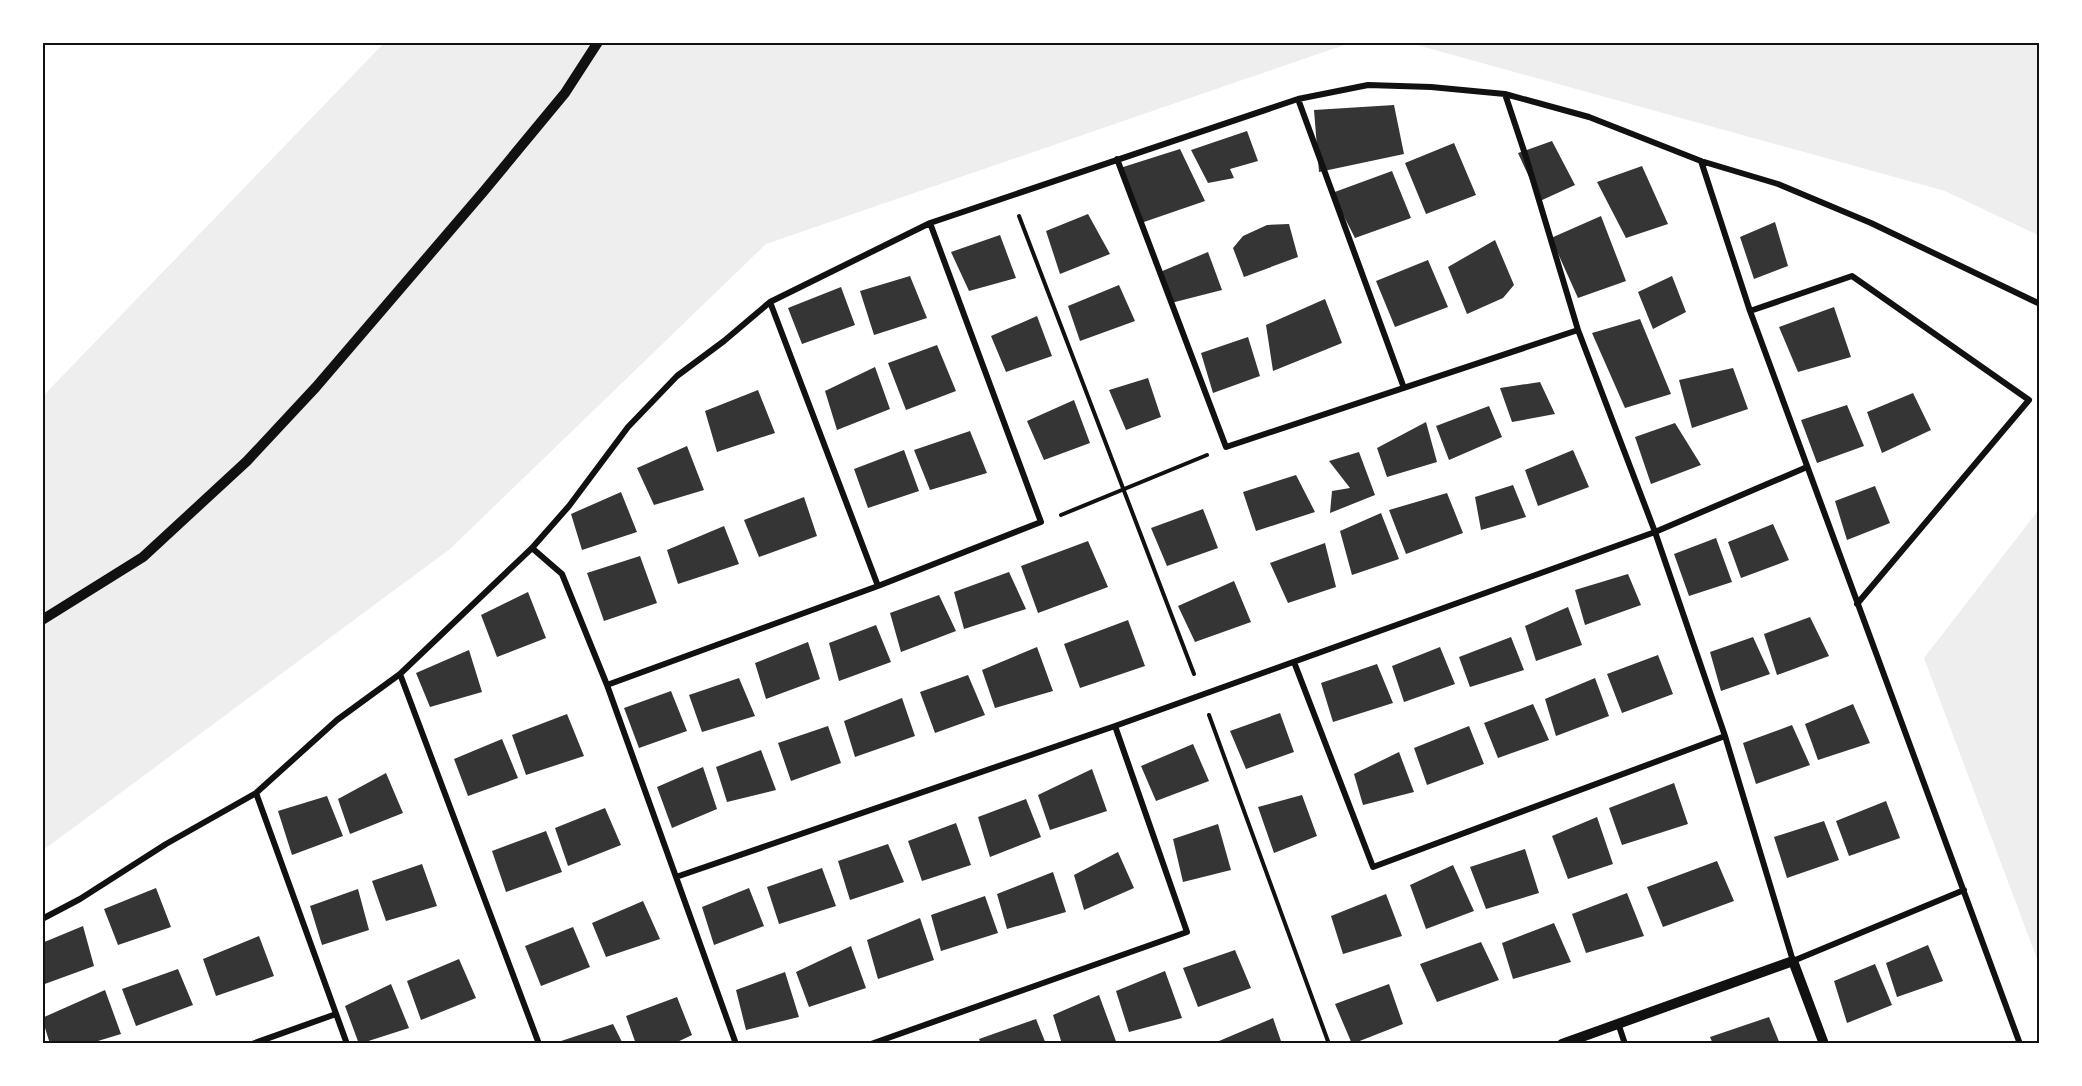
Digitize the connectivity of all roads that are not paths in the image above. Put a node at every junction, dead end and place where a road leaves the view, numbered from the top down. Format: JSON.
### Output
{"nodes":[{"id":1,"x":598,"y":42,"type":"edge"},
{"id":2,"x":1505,"y":94,"type":"junction"},
{"id":3,"x":1298,"y":99,"type":"junction"},
{"id":4,"x":1117,"y":159,"type":"junction"},
{"id":5,"x":1701,"y":161,"type":"junction"},
{"id":6,"x":930,"y":223,"type":"junction"},
{"id":7,"x":770,"y":302,"type":"junction"},
{"id":8,"x":2040,"y":304,"type":"edge"},
{"id":9,"x":1750,"y":311,"type":"junction"},
{"id":10,"x":1578,"y":330,"type":"junction"},
{"id":11,"x":1404,"y":388,"type":"junction"},
{"id":12,"x":1807,"y":467,"type":"junction"},
{"id":13,"x":1655,"y":532,"type":"junction"},
{"id":14,"x":532,"y":548,"type":"junction"},
{"id":15,"x":878,"y":586,"type":"junction"},
{"id":16,"x":1857,"y":604,"type":"junction"},
{"id":17,"x":42,"y":620,"type":"edge"},
{"id":18,"x":1294,"y":662,"type":"junction"},
{"id":19,"x":400,"y":674,"type":"junction"},
{"id":20,"x":607,"y":685,"type":"junction"},
{"id":21,"x":1115,"y":726,"type":"junction"},
{"id":22,"x":1725,"y":736,"type":"junction"},
{"id":23,"x":256,"y":793,"type":"junction"},
{"id":24,"x":675,"y":877,"type":"junction"},
{"id":25,"x":1964,"y":890,"type":"junction"},
{"id":26,"x":42,"y":919,"type":"edge"},
{"id":27,"x":1793,"y":961,"type":"junction"},
{"id":28,"x":336,"y":1014,"type":"junction"},
{"id":29,"x":1618,"y":1023,"type":"junction"},
{"id":30,"x":252,"y":1044,"type":"edge"},
{"id":31,"x":347,"y":1044,"type":"edge"},
{"id":32,"x":539,"y":1044,"type":"edge"},
{"id":33,"x":736,"y":1044,"type":"edge"},
{"id":34,"x":871,"y":1044,"type":"edge"},
{"id":35,"x":1562,"y":1044,"type":"edge"},
{"id":36,"x":1625,"y":1044,"type":"edge"},
{"id":37,"x":1824,"y":1044,"type":"edge"},
{"id":38,"x":2020,"y":1044,"type":"edge"}],
"edges":[{"from":1,"to":17,"type":"street"},
{"from":2,"to":3,"type":"street"},
{"from":2,"to":5,"type":"street"},
{"from":2,"to":10,"type":"street"},
{"from":3,"to":4,"type":"street"},
{"from":3,"to":11,"type":"street"},
{"from":4,"to":6,"type":"street"},
{"from":4,"to":11,"type":"street"},
{"from":5,"to":8,"type":"street"},
{"from":5,"to":9,"type":"street"},
{"from":6,"to":7,"type":"street"},
{"from":6,"to":15,"type":"street"},
{"from":7,"to":14,"type":"street"},
{"from":7,"to":15,"type":"street"},
{"from":9,"to":12,"type":"street"},
{"from":9,"to":16,"type":"street"},
{"from":10,"to":11,"type":"street"},
{"from":10,"to":13,"type":"street"},
{"from":12,"to":13,"type":"street"},
{"from":12,"to":16,"type":"street"},
{"from":13,"to":18,"type":"street"},
{"from":13,"to":22,"type":"street"},
{"from":14,"to":19,"type":"street"},
{"from":14,"to":20,"type":"street"},
{"from":15,"to":20,"type":"street"},
{"from":16,"to":25,"type":"street"},
{"from":18,"to":21,"type":"street"},
{"from":18,"to":22,"type":"street"},
{"from":19,"to":23,"type":"street"},
{"from":19,"to":32,"type":"street"},
{"from":20,"to":24,"type":"street"},
{"from":21,"to":24,"type":"street"},
{"from":21,"to":34,"type":"street"},
{"from":22,"to":27,"type":"street"},
{"from":23,"to":26,"type":"street"},
{"from":23,"to":28,"type":"street"},
{"from":24,"to":33,"type":"street"},
{"from":25,"to":27,"type":"street"},
{"from":25,"to":38,"type":"street"},
{"from":27,"to":29,"type":"street"},
{"from":27,"to":37,"type":"street"},
{"from":28,"to":30,"type":"street"},
{"from":28,"to":31,"type":"street"},
{"from":29,"to":35,"type":"street"},
{"from":29,"to":36,"type":"street"}]}
